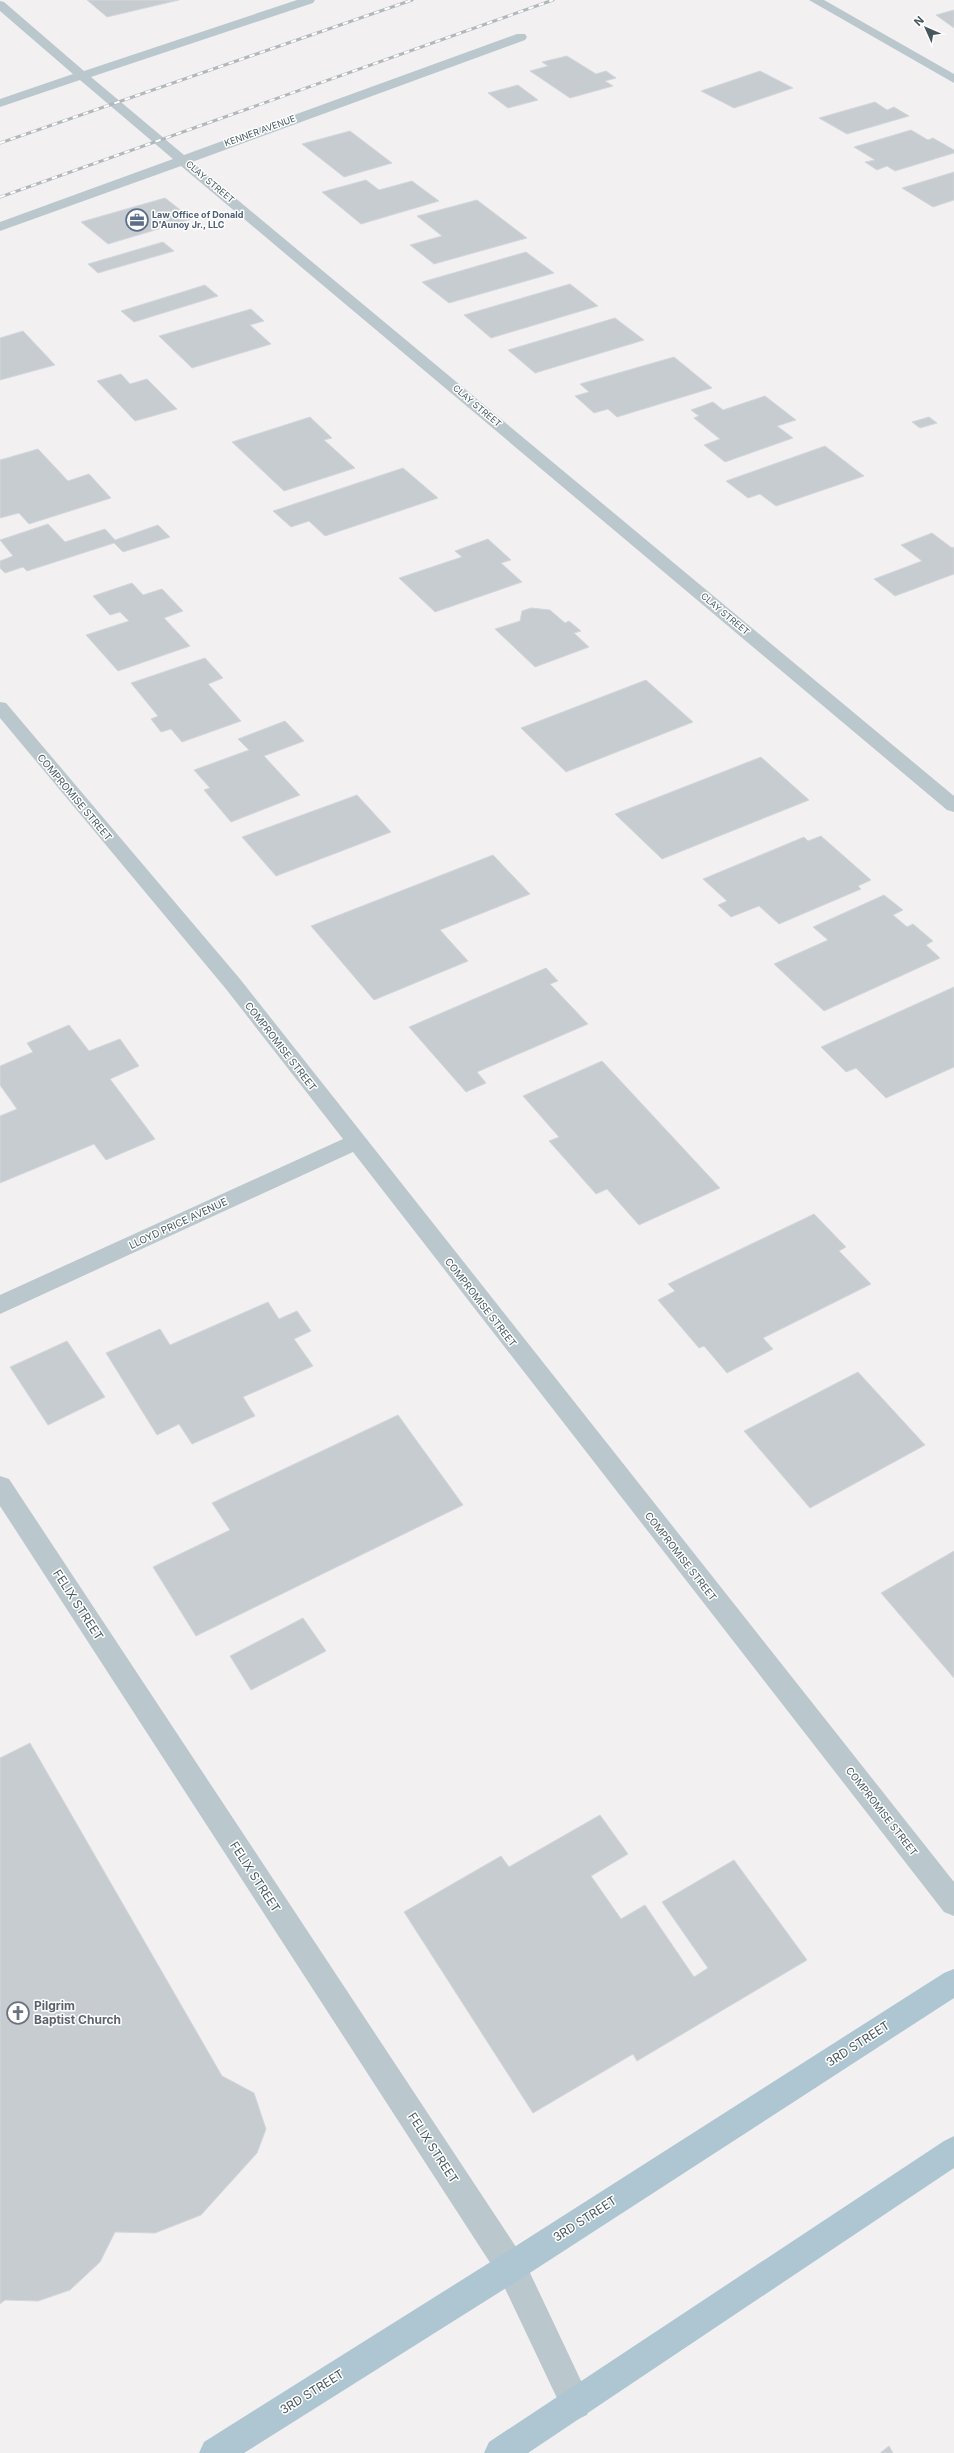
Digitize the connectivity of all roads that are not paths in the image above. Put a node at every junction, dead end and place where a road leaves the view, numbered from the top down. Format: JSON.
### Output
{"nodes":[{"id":1,"x":309,"y":0,"type":"edge"},
{"id":2,"x":815,"y":0,"type":"edge"},
{"id":3,"x":262,"y":4,"type":"dead end"},
{"id":4,"x":0,"y":5,"type":"edge"},
{"id":5,"x":273,"y":12,"type":"junction"},
{"id":6,"x":521,"y":37,"type":"dead end"},
{"id":7,"x":84,"y":75,"type":"junction"},
{"id":8,"x":954,"y":79,"type":"edge"},
{"id":9,"x":0,"y":103,"type":"edge"},
{"id":10,"x":182,"y":159,"type":"junction"},
{"id":11,"x":0,"y":227,"type":"edge"},
{"id":12,"x":0,"y":707,"type":"edge"},
{"id":13,"x":954,"y":806,"type":"edge"},
{"id":14,"x":355,"y":1142,"type":"junction"},
{"id":15,"x":0,"y":1305,"type":"edge"},
{"id":16,"x":0,"y":1486,"type":"edge"},
{"id":17,"x":954,"y":1903,"type":"edge"},
{"id":18,"x":954,"y":1982,"type":"edge"},
{"id":19,"x":954,"y":2151,"type":"edge"},
{"id":20,"x":512,"y":2267,"type":"junction"},
{"id":21,"x":576,"y":2404,"type":"junction"},
{"id":22,"x":215,"y":2453,"type":"edge"},
{"id":23,"x":500,"y":2453,"type":"edge"}],
"edges":[{"from":1,"to":5,"type":"street"},
{"from":2,"to":8,"type":"street"},
{"from":3,"to":5,"type":"street"},
{"from":4,"to":7,"type":"street","name":"CLAY STREET"},
{"from":5,"to":7,"type":"street"},
{"from":6,"to":10,"type":"street","name":"KENNER AVENUE"},
{"from":7,"to":9,"type":"street"},
{"from":7,"to":10,"type":"street","name":"CLAY STREET"},
{"from":10,"to":11,"type":"street","name":"KENNER AVENUE"},
{"from":10,"to":13,"type":"street","name":"CLAY STREET"},
{"from":12,"to":14,"type":"street","name":"COMPROMISE STREET"},
{"from":14,"to":15,"type":"street","name":"LLOYD PRICE AVENUE"},
{"from":14,"to":17,"type":"street","name":"COMPROMISE STREET"},
{"from":16,"to":20,"type":"street","name":"FELIX STREET"},
{"from":18,"to":20,"type":"main road","name":"3RD STREET"},
{"from":19,"to":21,"type":"main road"},
{"from":20,"to":21,"type":"street","name":"FELIX STREET"},
{"from":20,"to":22,"type":"main road","name":"3RD STREET"},
{"from":21,"to":23,"type":"main road"}]}
